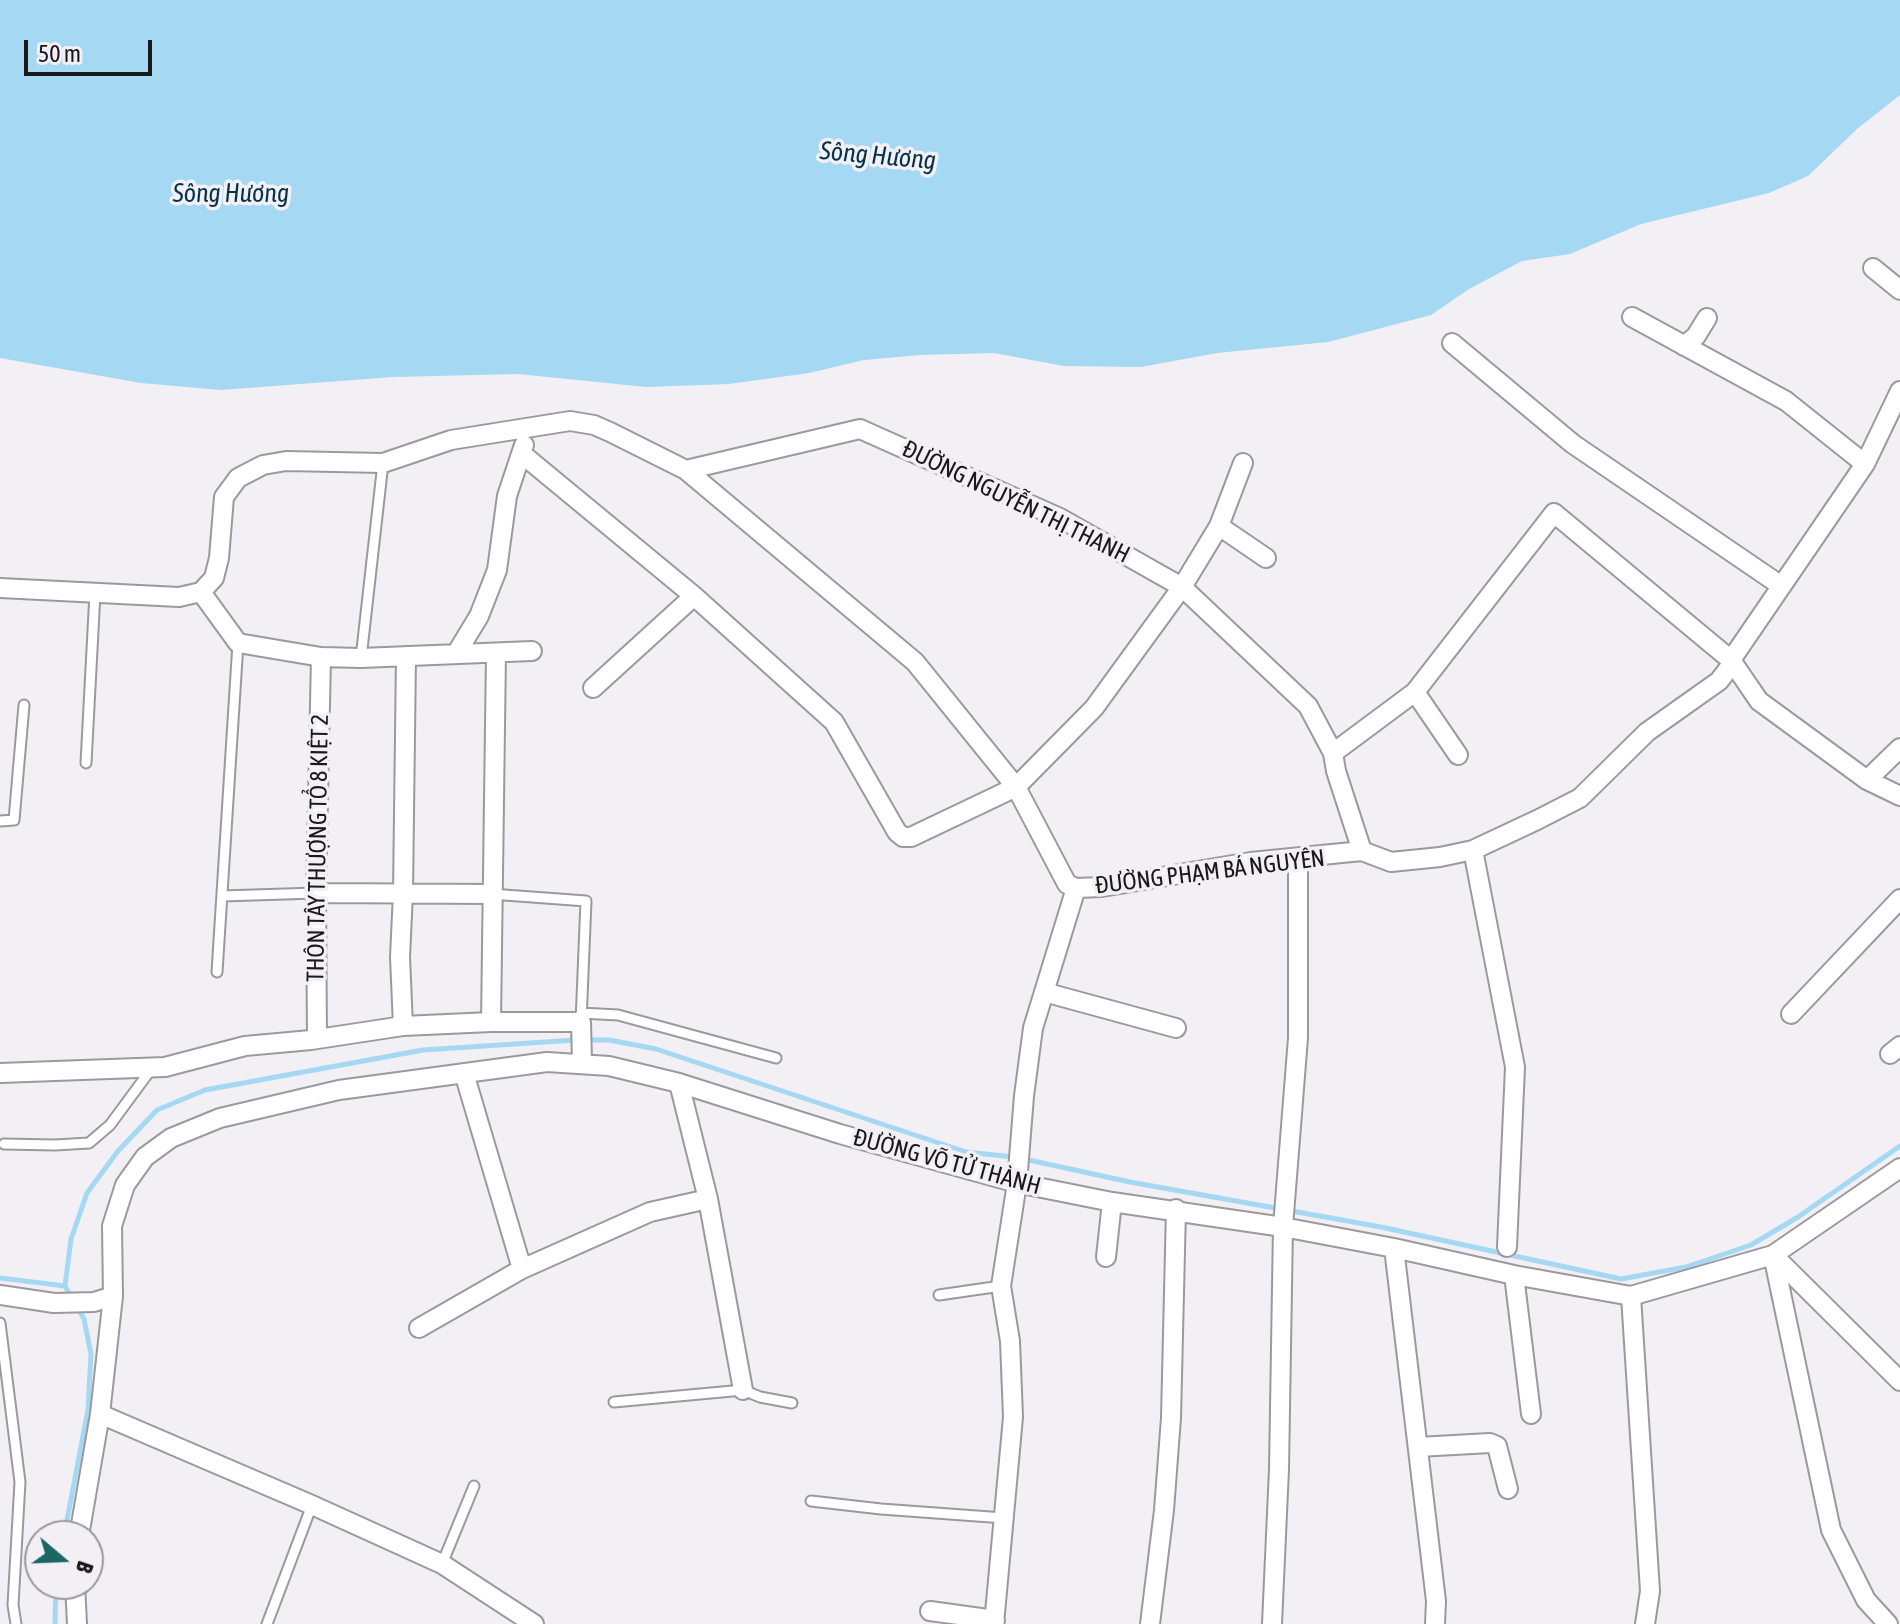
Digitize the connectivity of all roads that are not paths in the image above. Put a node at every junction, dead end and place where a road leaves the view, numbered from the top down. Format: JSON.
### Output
{"nodes":[{"id":1,"x":1873,"y":268,"type":"dead end"},
{"id":2,"x":1900,"y":290,"type":"edge"},
{"id":3,"x":1632,"y":317,"type":"dead end"},
{"id":4,"x":1707,"y":318,"type":"dead end"},
{"id":5,"x":1452,"y":343,"type":"dead end"},
{"id":6,"x":1684,"y":346,"type":"junction"},
{"id":7,"x":1900,"y":391,"type":"edge"},
{"id":8,"x":531,"y":428,"type":"junction"},
{"id":9,"x":522,"y":454,"type":"junction"},
{"id":10,"x":383,"y":463,"type":"junction"},
{"id":11,"x":1243,"y":463,"type":"dead end"},
{"id":12,"x":1865,"y":464,"type":"junction"},
{"id":13,"x":686,"y":470,"type":"junction"},
{"id":14,"x":1219,"y":526,"type":"junction"},
{"id":15,"x":1266,"y":558,"type":"dead end"},
{"id":16,"x":1780,"y":585,"type":"junction"},
{"id":17,"x":1182,"y":587,"type":"junction"},
{"id":18,"x":0,"y":588,"type":"edge"},
{"id":19,"x":201,"y":592,"type":"junction"},
{"id":20,"x":95,"y":593,"type":"junction"},
{"id":21,"x":694,"y":596,"type":"junction"},
{"id":22,"x":238,"y":643,"type":"junction"},
{"id":23,"x":532,"y":651,"type":"dead end"},
{"id":24,"x":496,"y":653,"type":"junction"},
{"id":25,"x":456,"y":654,"type":"junction"},
{"id":26,"x":406,"y":656,"type":"junction"},
{"id":27,"x":321,"y":657,"type":"junction"},
{"id":28,"x":361,"y":658,"type":"junction"},
{"id":29,"x":1732,"y":662,"type":"junction"},
{"id":30,"x":593,"y":688,"type":"dead end"},
{"id":31,"x":1415,"y":692,"type":"junction"},
{"id":32,"x":24,"y":705,"type":"dead end"},
{"id":33,"x":1900,"y":748,"type":"edge"},
{"id":34,"x":1333,"y":753,"type":"junction"},
{"id":35,"x":1458,"y":755,"type":"dead end"},
{"id":36,"x":86,"y":763,"type":"dead end"},
{"id":37,"x":1867,"y":780,"type":"junction"},
{"id":38,"x":1016,"y":787,"type":"junction"},
{"id":39,"x":1900,"y":796,"type":"edge"},
{"id":40,"x":0,"y":821,"type":"edge"},
{"id":41,"x":1473,"y":850,"type":"junction"},
{"id":42,"x":1362,"y":851,"type":"junction"},
{"id":43,"x":1298,"y":859,"type":"junction"},
{"id":44,"x":1076,"y":888,"type":"junction"},
{"id":45,"x":316,"y":893,"type":"junction"},
{"id":46,"x":403,"y":893,"type":"junction"},
{"id":47,"x":491,"y":894,"type":"junction"},
{"id":48,"x":222,"y":896,"type":"junction"},
{"id":49,"x":1900,"y":899,"type":"edge"},
{"id":50,"x":217,"y":972,"type":"dead end"},
{"id":51,"x":1044,"y":992,"type":"junction"},
{"id":52,"x":1791,"y":1014,"type":"dead end"},
{"id":53,"x":581,"y":1018,"type":"junction"},
{"id":54,"x":491,"y":1022,"type":"junction"},
{"id":55,"x":403,"y":1026,"type":"junction"},
{"id":56,"x":1176,"y":1028,"type":"dead end"},
{"id":57,"x":317,"y":1039,"type":"junction"},
{"id":58,"x":582,"y":1053,"type":"junction"},
{"id":59,"x":776,"y":1058,"type":"dead end"},
{"id":60,"x":152,"y":1068,"type":"junction"},
{"id":61,"x":0,"y":1073,"type":"edge"},
{"id":62,"x":464,"y":1073,"type":"junction"},
{"id":63,"x":679,"y":1083,"type":"junction"},
{"id":64,"x":4,"y":1144,"type":"dead end"},
{"id":65,"x":1900,"y":1168,"type":"edge"},
{"id":66,"x":1018,"y":1176,"type":"junction"},
{"id":67,"x":708,"y":1199,"type":"junction"},
{"id":68,"x":1112,"y":1202,"type":"junction"},
{"id":69,"x":1176,"y":1209,"type":"junction"},
{"id":70,"x":1284,"y":1224,"type":"junction"},
{"id":71,"x":1507,"y":1247,"type":"dead end"},
{"id":72,"x":1394,"y":1248,"type":"junction"},
{"id":73,"x":1773,"y":1255,"type":"junction"},
{"id":74,"x":1106,"y":1257,"type":"dead end"},
{"id":75,"x":522,"y":1269,"type":"junction"},
{"id":76,"x":1514,"y":1275,"type":"junction"},
{"id":77,"x":1001,"y":1286,"type":"junction"},
{"id":78,"x":0,"y":1295,"type":"edge"},
{"id":79,"x":939,"y":1295,"type":"dead end"},
{"id":80,"x":113,"y":1296,"type":"junction"},
{"id":81,"x":1631,"y":1296,"type":"junction"},
{"id":82,"x":0,"y":1323,"type":"edge"},
{"id":83,"x":419,"y":1328,"type":"dead end"},
{"id":84,"x":1900,"y":1381,"type":"edge"},
{"id":85,"x":743,"y":1390,"type":"junction"},
{"id":86,"x":614,"y":1402,"type":"dead end"},
{"id":87,"x":792,"y":1403,"type":"dead end"},
{"id":88,"x":100,"y":1414,"type":"junction"},
{"id":89,"x":1531,"y":1414,"type":"dead end"},
{"id":90,"x":1418,"y":1447,"type":"junction"},
{"id":91,"x":474,"y":1486,"type":"dead end"},
{"id":92,"x":1508,"y":1489,"type":"dead end"},
{"id":93,"x":811,"y":1501,"type":"dead end"},
{"id":94,"x":312,"y":1505,"type":"junction"},
{"id":95,"x":1004,"y":1518,"type":"junction"},
{"id":96,"x":82,"y":1520,"type":"edge"},
{"id":97,"x":442,"y":1564,"type":"junction"},
{"id":98,"x":76,"y":1600,"type":"edge"},
{"id":99,"x":930,"y":1611,"type":"dead end"},
{"id":100,"x":994,"y":1622,"type":"edge"},
{"id":101,"x":16,"y":1624,"type":"edge"},
{"id":102,"x":77,"y":1624,"type":"edge"},
{"id":103,"x":267,"y":1624,"type":"edge"},
{"id":104,"x":534,"y":1624,"type":"edge"},
{"id":105,"x":1150,"y":1624,"type":"edge"},
{"id":106,"x":1272,"y":1624,"type":"edge"},
{"id":107,"x":1435,"y":1624,"type":"edge"},
{"id":108,"x":1645,"y":1624,"type":"edge"},
{"id":109,"x":1888,"y":1624,"type":"edge"}],
"edges":[{"from":1,"to":2,"type":"street"},
{"from":3,"to":6,"type":"street"},
{"from":4,"to":6,"type":"street"},
{"from":5,"to":16,"type":"street"},
{"from":6,"to":12,"type":"street"},
{"from":7,"to":12,"type":"street"},
{"from":8,"to":9,"type":"street"},
{"from":8,"to":10,"type":"street"},
{"from":8,"to":13,"type":"street"},
{"from":9,"to":21,"type":"street"},
{"from":9,"to":25,"type":"street"},
{"from":10,"to":19,"type":"street"},
{"from":10,"to":28,"type":"lane"},
{"from":11,"to":14,"type":"street"},
{"from":12,"to":16,"type":"street"},
{"from":13,"to":17,"type":"street","name":"ĐƯỜNG NGUYỄN THỊ THANH"},
{"from":13,"to":38,"type":"street"},
{"from":14,"to":15,"type":"street"},
{"from":14,"to":17,"type":"street"},
{"from":16,"to":29,"type":"street"},
{"from":17,"to":34,"type":"street","name":"ĐƯỜNG NGUYỄN THỊ THANH"},
{"from":17,"to":38,"type":"street"},
{"from":18,"to":20,"type":"street"},
{"from":19,"to":20,"type":"street"},
{"from":19,"to":22,"type":"street"},
{"from":20,"to":36,"type":"lane"},
{"from":21,"to":30,"type":"street"},
{"from":21,"to":38,"type":"street"},
{"from":22,"to":27,"type":"street"},
{"from":22,"to":48,"type":"lane"},
{"from":23,"to":24,"type":"street"},
{"from":24,"to":25,"type":"street"},
{"from":24,"to":47,"type":"street"},
{"from":25,"to":26,"type":"street"},
{"from":26,"to":28,"type":"street"},
{"from":26,"to":46,"type":"street"},
{"from":27,"to":28,"type":"street"},
{"from":27,"to":45,"type":"street","name":"THÔN TÂY THƯỢNG TỔ 8 KIỆT 2"},
{"from":29,"to":31,"type":"street"},
{"from":29,"to":37,"type":"street"},
{"from":29,"to":41,"type":"street"},
{"from":31,"to":34,"type":"street"},
{"from":31,"to":35,"type":"street"},
{"from":32,"to":40,"type":"lane"},
{"from":33,"to":37,"type":"street"},
{"from":34,"to":42,"type":"street","name":"ĐƯỜNG PHẠM BÁ NGUYÊN"},
{"from":37,"to":39,"type":"street"},
{"from":38,"to":44,"type":"street"},
{"from":41,"to":42,"type":"street"},
{"from":41,"to":71,"type":"street"},
{"from":42,"to":43,"type":"street","name":"ĐƯỜNG PHẠM BÁ NGUYÊN"},
{"from":43,"to":44,"type":"street","name":"ĐƯỜNG PHẠM BÁ NGUYÊN"},
{"from":43,"to":70,"type":"street"},
{"from":44,"to":51,"type":"street","name":"ĐƯỜNG PHẠM BÁ NGUYÊN"},
{"from":45,"to":46,"type":"street"},
{"from":45,"to":48,"type":"lane"},
{"from":45,"to":57,"type":"street","name":"THÔN TÂY THƯỢNG TỔ 8 KIỆT 2"},
{"from":46,"to":47,"type":"street"},
{"from":46,"to":55,"type":"street"},
{"from":47,"to":53,"type":"lane"},
{"from":47,"to":54,"type":"street"},
{"from":48,"to":50,"type":"lane"},
{"from":49,"to":52,"type":"street"},
{"from":51,"to":56,"type":"street"},
{"from":51,"to":66,"type":"street","name":"ĐƯỜNG PHẠM BÁ NGUYÊN"},
{"from":53,"to":54,"type":"street"},
{"from":53,"to":58,"type":"street"},
{"from":53,"to":59,"type":"lane"},
{"from":54,"to":55,"type":"street"},
{"from":55,"to":57,"type":"street"},
{"from":57,"to":60,"type":"street"},
{"from":58,"to":62,"type":"street","name":"ĐƯỜNG VÕ TỬ THÀNH"},
{"from":58,"to":63,"type":"street","name":"ĐƯỜNG VÕ TỬ THÀNH"},
{"from":60,"to":61,"type":"street"},
{"from":60,"to":64,"type":"lane"},
{"from":62,"to":75,"type":"street"},
{"from":62,"to":80,"type":"street","name":"ĐƯỜNG VÕ TỬ THÀNH"},
{"from":63,"to":66,"type":"street","name":"ĐƯỜNG VÕ TỬ THÀNH"},
{"from":63,"to":67,"type":"street"},
{"from":65,"to":73,"type":"street","name":"ĐƯỜNG VÕ TỬ THÀNH"},
{"from":66,"to":68,"type":"street","name":"ĐƯỜNG VÕ TỬ THÀNH"},
{"from":66,"to":77,"type":"street","name":"ĐƯỜNG PHẠM BÁ NGUYÊN"},
{"from":67,"to":75,"type":"street"},
{"from":67,"to":85,"type":"street"},
{"from":68,"to":69,"type":"street","name":"ĐƯỜNG VÕ TỬ THÀNH"},
{"from":68,"to":74,"type":"street"},
{"from":69,"to":70,"type":"street","name":"ĐƯỜNG VÕ TỬ THÀNH"},
{"from":69,"to":105,"type":"street"},
{"from":70,"to":72,"type":"street","name":"ĐƯỜNG VÕ TỬ THÀNH"},
{"from":70,"to":106,"type":"street"},
{"from":72,"to":76,"type":"street","name":"ĐƯỜNG VÕ TỬ THÀNH"},
{"from":72,"to":90,"type":"street"},
{"from":73,"to":81,"type":"street","name":"ĐƯỜNG VÕ TỬ THÀNH"},
{"from":73,"to":84,"type":"street"},
{"from":73,"to":109,"type":"street"},
{"from":75,"to":83,"type":"street"},
{"from":76,"to":81,"type":"street","name":"ĐƯỜNG VÕ TỬ THÀNH"},
{"from":76,"to":89,"type":"street"},
{"from":77,"to":79,"type":"lane"},
{"from":77,"to":95,"type":"street","name":"ĐƯỜNG PHẠM BÁ NGUYÊN"},
{"from":78,"to":80,"type":"street"},
{"from":80,"to":88,"type":"street","name":"ĐƯỜNG VÕ TỬ THÀNH"},
{"from":81,"to":108,"type":"street"},
{"from":82,"to":101,"type":"lane"},
{"from":85,"to":86,"type":"lane"},
{"from":85,"to":87,"type":"lane"},
{"from":88,"to":94,"type":"street"},
{"from":88,"to":96,"type":"street","name":"ĐƯỜNG VÕ TỬ THÀNH"},
{"from":90,"to":92,"type":"street"},
{"from":90,"to":107,"type":"street"},
{"from":91,"to":97,"type":"lane"},
{"from":93,"to":95,"type":"lane"},
{"from":94,"to":97,"type":"street"},
{"from":94,"to":103,"type":"lane"},
{"from":95,"to":100,"type":"street","name":"ĐƯỜNG PHẠM BÁ NGUYÊN"},
{"from":97,"to":104,"type":"street"},
{"from":98,"to":102,"type":"street"},
{"from":99,"to":100,"type":"street"}]}
